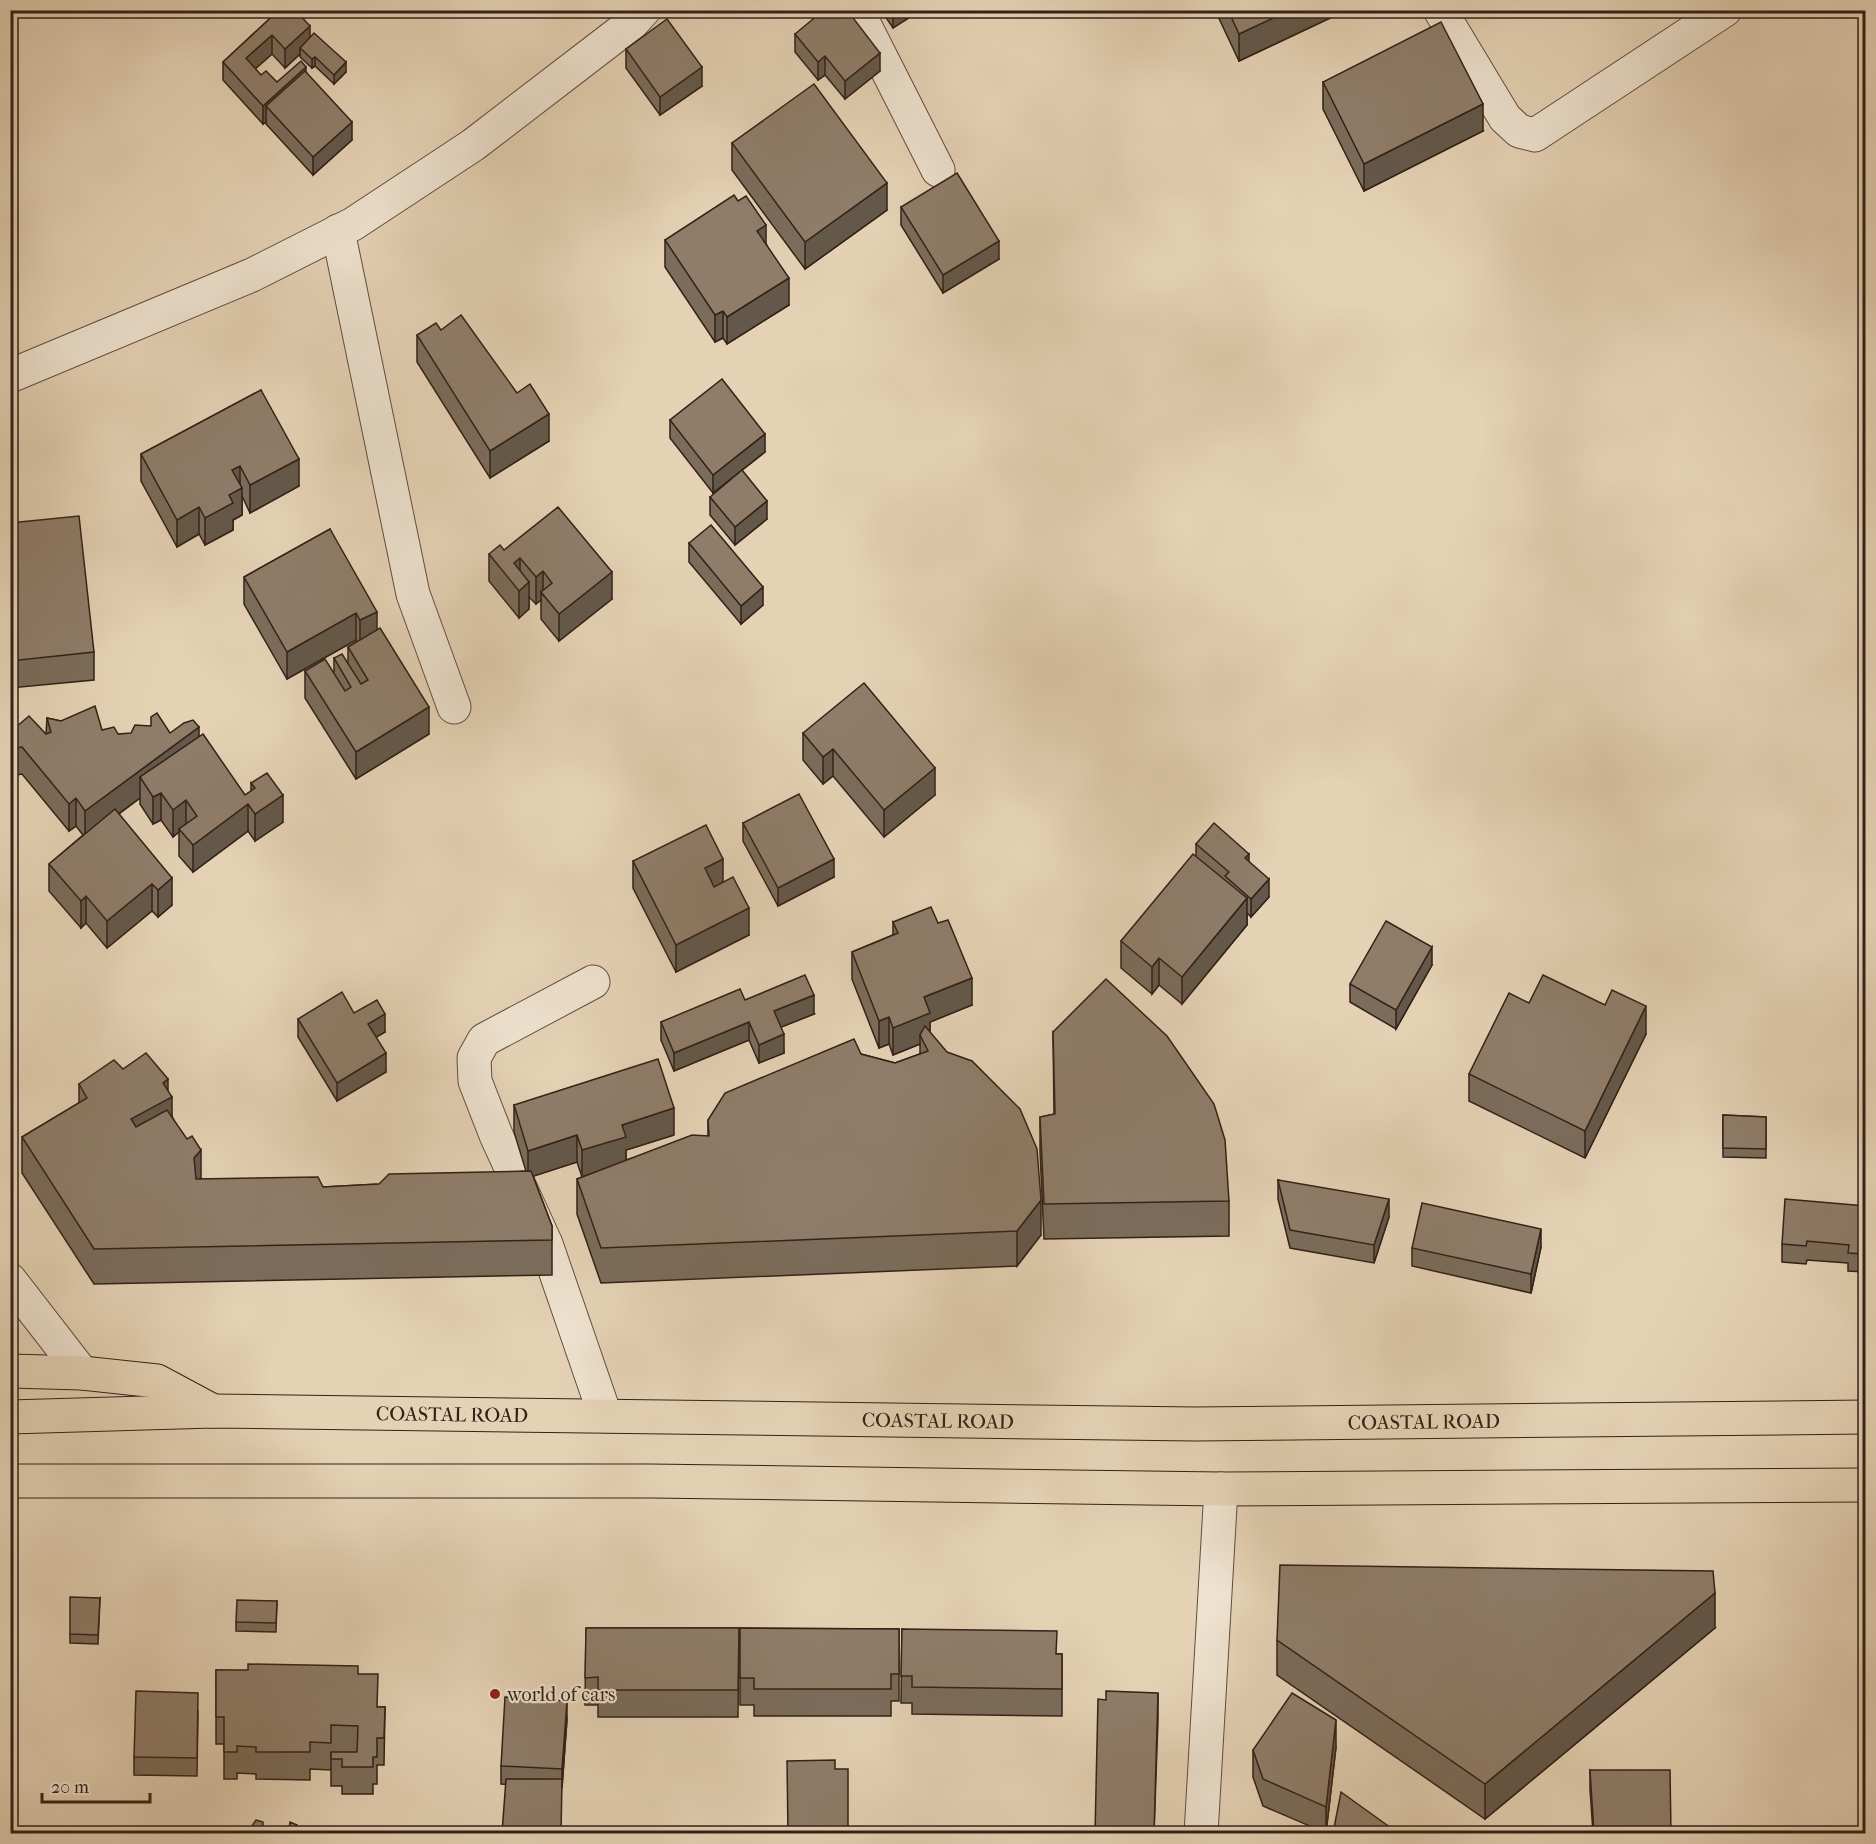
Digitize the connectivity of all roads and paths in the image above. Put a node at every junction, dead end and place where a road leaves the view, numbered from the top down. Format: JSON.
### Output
{"nodes":[{"id":1,"x":644,"y":10,"type":"edge"},
{"id":2,"x":857,"y":10,"type":"edge"},
{"id":3,"x":1440,"y":10,"type":"edge"},
{"id":4,"x":1725,"y":10,"type":"edge"},
{"id":5,"x":938,"y":170,"type":"dead end"},
{"id":6,"x":338,"y":231,"type":"junction"},
{"id":7,"x":10,"y":376,"type":"edge"},
{"id":8,"x":454,"y":708,"type":"dead end"},
{"id":9,"x":593,"y":982,"type":"dead end"},
{"id":10,"x":10,"y":1280,"type":"edge"},
{"id":11,"x":10,"y":1371,"type":"edge"},
{"id":12,"x":82,"y":1373,"type":"junction"},
{"id":13,"x":213,"y":1411,"type":"junction"},
{"id":14,"x":605,"y":1415,"type":"junction"},
{"id":15,"x":10,"y":1417,"type":"edge"},
{"id":16,"x":1866,"y":1417,"type":"edge"},
{"id":17,"x":10,"y":1481,"type":"edge"},
{"id":18,"x":1866,"y":1485,"type":"edge"},
{"id":19,"x":1221,"y":1489,"type":"junction"},
{"id":20,"x":1201,"y":1833,"type":"edge"}],
"edges":[{"from":1,"to":6,"type":"street"},
{"from":2,"to":5,"type":"street"},
{"from":3,"to":4,"type":"street"},
{"from":6,"to":7,"type":"street"},
{"from":6,"to":8,"type":"street"},
{"from":9,"to":14,"type":"street"},
{"from":10,"to":12,"type":"street"},
{"from":11,"to":12,"type":"highway"},
{"from":12,"to":13,"type":"highway"},
{"from":13,"to":14,"type":"highway","name":"COASTAL ROAD"},
{"from":13,"to":15,"type":"highway","name":"COASTAL ROAD"},
{"from":14,"to":16,"type":"highway","name":"COASTAL ROAD"},
{"from":17,"to":19,"type":"highway"},
{"from":18,"to":19,"type":"highway"},
{"from":19,"to":20,"type":"street"}]}
